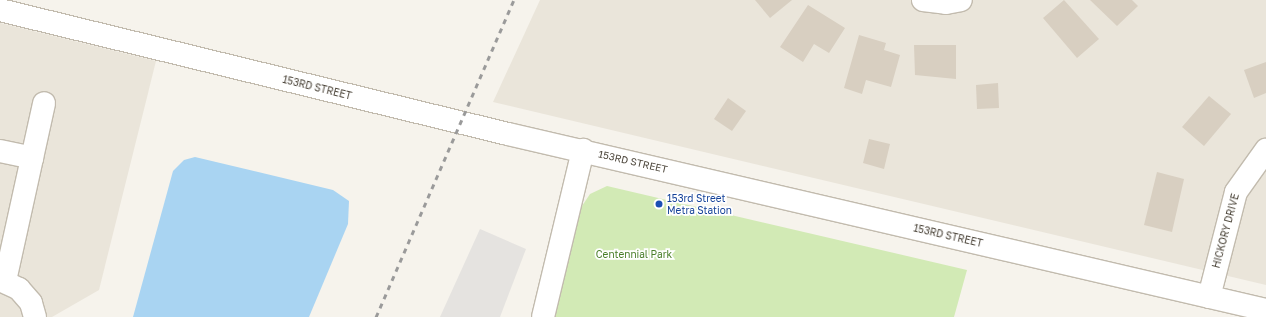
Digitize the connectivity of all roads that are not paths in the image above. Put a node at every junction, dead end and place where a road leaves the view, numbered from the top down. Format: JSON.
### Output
{"nodes":[{"id":1,"x":923,"y":0,"type":"edge"},
{"id":2,"x":961,"y":0,"type":"edge"},
{"id":3,"x":0,"y":10,"type":"edge"},
{"id":4,"x":44,"y":103,"type":"dead end"},
{"id":5,"x":583,"y":150,"type":"junction"},
{"id":6,"x":1266,"y":150,"type":"edge"},
{"id":7,"x":0,"y":151,"type":"edge"},
{"id":8,"x":32,"y":158,"type":"junction"},
{"id":9,"x":2,"y":281,"type":"edge"},
{"id":10,"x":1210,"y":297,"type":"junction"},
{"id":11,"x":34,"y":310,"type":"edge"},
{"id":12,"x":1266,"y":310,"type":"edge"},
{"id":13,"x":543,"y":317,"type":"edge"}],
"edges":[{"from":1,"to":2,"type":"street"},
{"from":3,"to":5,"type":"street","name":"153RD STREET"},
{"from":4,"to":8,"type":"street"},
{"from":5,"to":10,"type":"street","name":"153RD STREET"},
{"from":5,"to":13,"type":"street"},
{"from":6,"to":10,"type":"street","name":"HICKORY DRIVE"},
{"from":7,"to":8,"type":"street"},
{"from":8,"to":9,"type":"street"},
{"from":9,"to":11,"type":"street"},
{"from":10,"to":12,"type":"street","name":"153RD STREET"}]}
